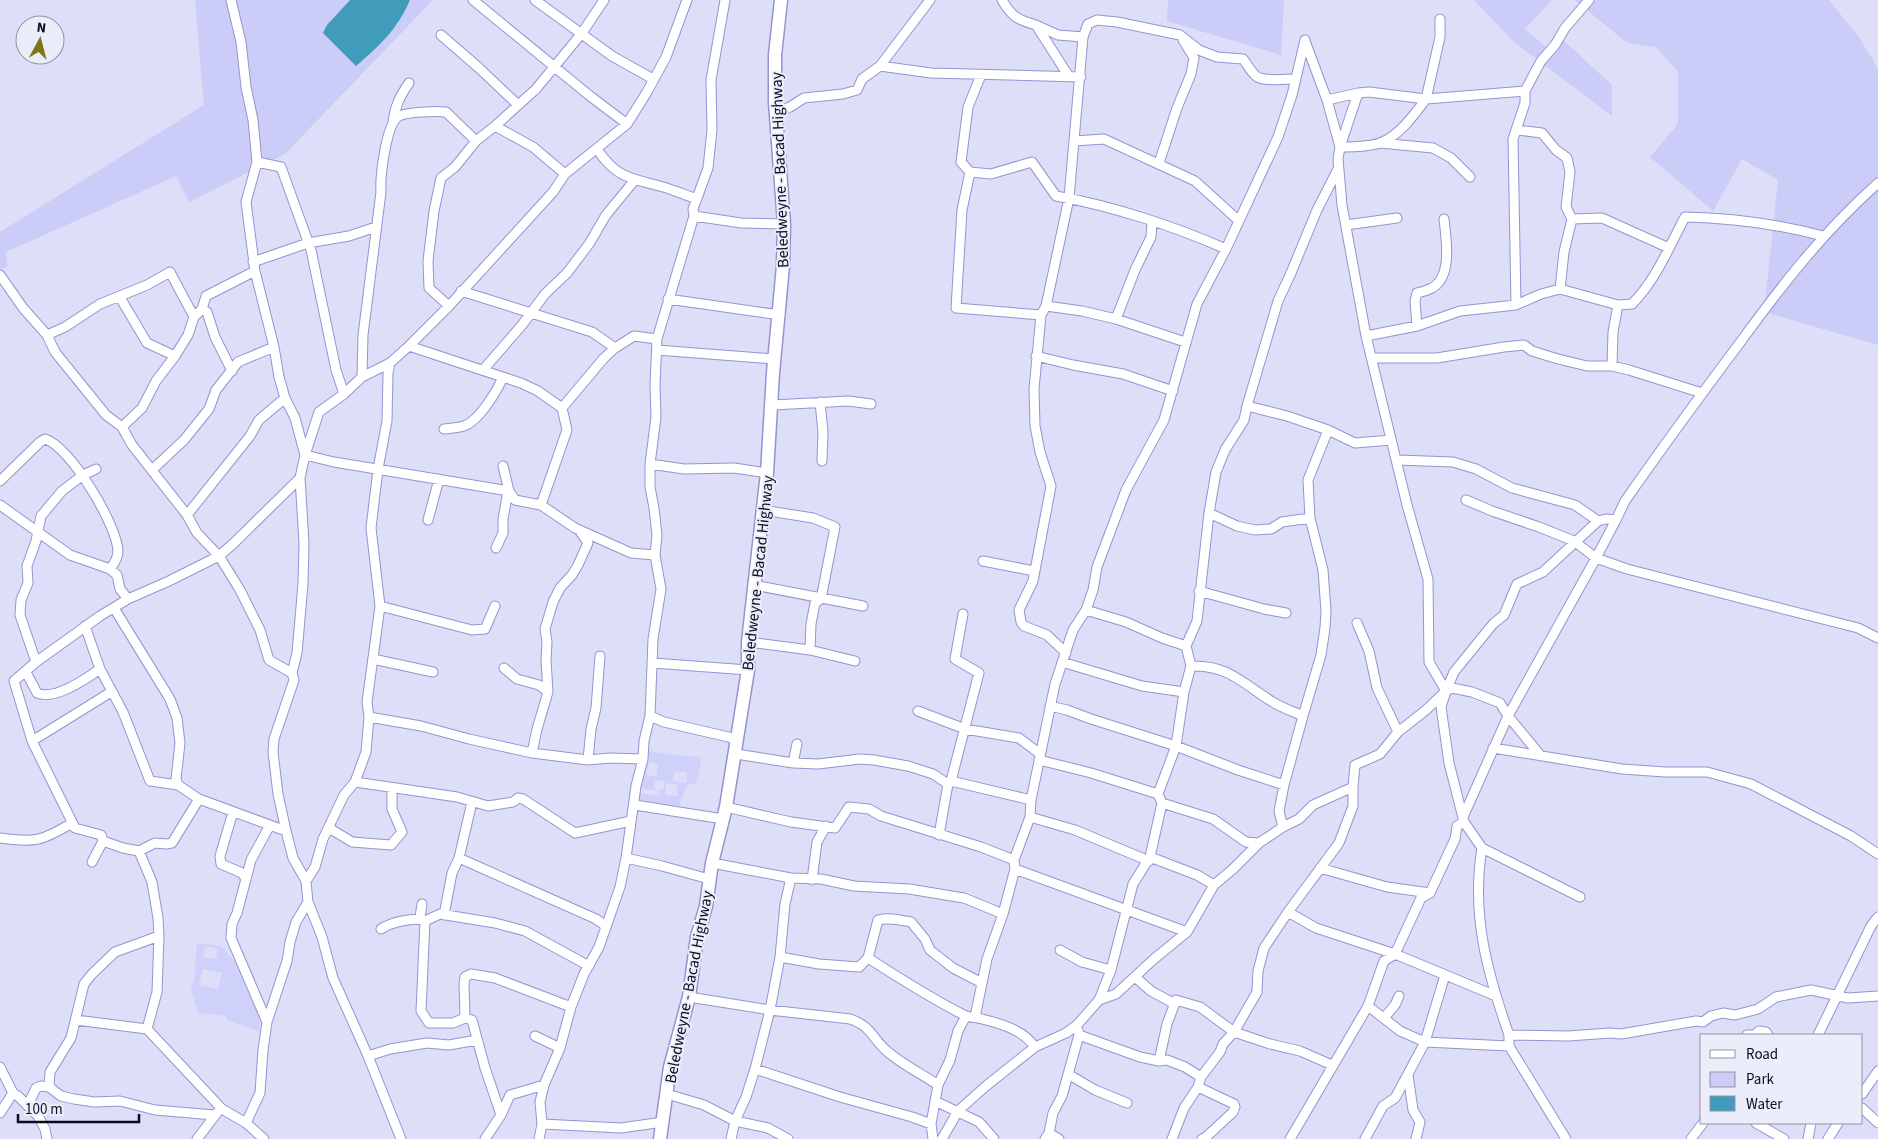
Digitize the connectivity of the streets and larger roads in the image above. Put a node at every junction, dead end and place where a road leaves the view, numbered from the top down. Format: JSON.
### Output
{"nodes":[{"id":1,"x":231,"y":0,"type":"edge"},
{"id":2,"x":473,"y":0,"type":"edge"},
{"id":3,"x":535,"y":0,"type":"edge"},
{"id":4,"x":604,"y":0,"type":"edge"},
{"id":5,"x":687,"y":0,"type":"edge"},
{"id":6,"x":725,"y":0,"type":"edge"},
{"id":7,"x":781,"y":0,"type":"edge"},
{"id":8,"x":930,"y":0,"type":"edge"},
{"id":9,"x":1002,"y":0,"type":"edge"},
{"id":10,"x":1588,"y":0,"type":"edge"},
{"id":11,"x":1440,"y":19,"type":"dead end"},
{"id":12,"x":1036,"y":26,"type":"junction"},
{"id":13,"x":582,"y":33,"type":"junction"},
{"id":14,"x":441,"y":35,"type":"dead end"},
{"id":15,"x":1180,"y":35,"type":"junction"},
{"id":16,"x":1083,"y":37,"type":"junction"},
{"id":17,"x":553,"y":66,"type":"junction"},
{"id":18,"x":880,"y":66,"type":"junction"},
{"id":19,"x":981,"y":75,"type":"junction"},
{"id":20,"x":1068,"y":75,"type":"junction"},
{"id":21,"x":1081,"y":77,"type":"junction"},
{"id":22,"x":653,"y":78,"type":"junction"},
{"id":23,"x":1296,"y":79,"type":"junction"},
{"id":24,"x":409,"y":83,"type":"dead end"},
{"id":25,"x":1525,"y":90,"type":"junction"},
{"id":26,"x":1358,"y":92,"type":"junction"},
{"id":27,"x":1426,"y":99,"type":"junction"},
{"id":28,"x":1327,"y":100,"type":"junction"},
{"id":29,"x":518,"y":105,"type":"junction"},
{"id":30,"x":776,"y":113,"type":"junction"},
{"id":31,"x":394,"y":122,"type":"junction"},
{"id":32,"x":627,"y":124,"type":"junction"},
{"id":33,"x":495,"y":126,"type":"junction"},
{"id":34,"x":1517,"y":130,"type":"junction"},
{"id":35,"x":476,"y":140,"type":"junction"},
{"id":36,"x":1074,"y":141,"type":"junction"},
{"id":37,"x":1380,"y":143,"type":"junction"},
{"id":38,"x":597,"y":148,"type":"junction"},
{"id":39,"x":1340,"y":148,"type":"junction"},
{"id":40,"x":257,"y":162,"type":"junction"},
{"id":41,"x":1159,"y":163,"type":"junction"},
{"id":42,"x":1338,"y":169,"type":"junction"},
{"id":43,"x":970,"y":172,"type":"junction"},
{"id":44,"x":564,"y":174,"type":"junction"},
{"id":45,"x":1470,"y":176,"type":"dead end"},
{"id":46,"x":634,"y":181,"type":"junction"},
{"id":47,"x":1878,"y":184,"type":"edge"},
{"id":48,"x":1069,"y":198,"type":"junction"},
{"id":49,"x":697,"y":199,"type":"junction"},
{"id":50,"x":694,"y":216,"type":"junction"},
{"id":51,"x":1397,"y":218,"type":"dead end"},
{"id":52,"x":1444,"y":219,"type":"dead end"},
{"id":53,"x":1572,"y":219,"type":"junction"},
{"id":54,"x":1152,"y":222,"type":"junction"},
{"id":55,"x":1239,"y":222,"type":"junction"},
{"id":56,"x":784,"y":224,"type":"junction"},
{"id":57,"x":1346,"y":225,"type":"junction"},
{"id":58,"x":376,"y":227,"type":"junction"},
{"id":59,"x":1823,"y":236,"type":"junction"},
{"id":60,"x":308,"y":243,"type":"junction"},
{"id":61,"x":1669,"y":248,"type":"junction"},
{"id":62,"x":1226,"y":249,"type":"junction"},
{"id":63,"x":254,"y":267,"type":"junction"},
{"id":64,"x":0,"y":275,"type":"edge"},
{"id":65,"x":1560,"y":288,"type":"junction"},
{"id":66,"x":461,"y":291,"type":"junction"},
{"id":67,"x":117,"y":297,"type":"junction"},
{"id":68,"x":668,"y":299,"type":"junction"},
{"id":69,"x":1618,"y":304,"type":"junction"},
{"id":70,"x":1516,"y":305,"type":"junction"},
{"id":71,"x":449,"y":306,"type":"junction"},
{"id":72,"x":1046,"y":306,"type":"junction"},
{"id":73,"x":202,"y":309,"type":"junction"},
{"id":74,"x":530,"y":314,"type":"junction"},
{"id":75,"x":780,"y":315,"type":"junction"},
{"id":76,"x":1041,"y":315,"type":"junction"},
{"id":77,"x":194,"y":317,"type":"junction"},
{"id":78,"x":1116,"y":319,"type":"junction"},
{"id":79,"x":1417,"y":326,"type":"junction"},
{"id":80,"x":47,"y":335,"type":"junction"},
{"id":81,"x":1366,"y":336,"type":"junction"},
{"id":82,"x":657,"y":339,"type":"junction"},
{"id":83,"x":1185,"y":342,"type":"junction"},
{"id":84,"x":410,"y":346,"type":"junction"},
{"id":85,"x":274,"y":348,"type":"junction"},
{"id":86,"x":615,"y":348,"type":"junction"},
{"id":87,"x":657,"y":350,"type":"junction"},
{"id":88,"x":175,"y":356,"type":"junction"},
{"id":89,"x":1036,"y":356,"type":"junction"},
{"id":90,"x":1372,"y":358,"type":"junction"},
{"id":91,"x":774,"y":359,"type":"junction"},
{"id":92,"x":390,"y":363,"type":"junction"},
{"id":93,"x":1612,"y":366,"type":"junction"},
{"id":94,"x":483,"y":370,"type":"junction"},
{"id":95,"x":232,"y":371,"type":"junction"},
{"id":96,"x":362,"y":377,"type":"junction"},
{"id":97,"x":503,"y":377,"type":"junction"},
{"id":98,"x":1173,"y":390,"type":"junction"},
{"id":99,"x":1702,"y":393,"type":"junction"},
{"id":100,"x":344,"y":394,"type":"junction"},
{"id":101,"x":285,"y":398,"type":"junction"},
{"id":102,"x":820,"y":402,"type":"junction"},
{"id":103,"x":871,"y":404,"type":"dead end"},
{"id":104,"x":772,"y":405,"type":"junction"},
{"id":105,"x":1247,"y":406,"type":"junction"},
{"id":106,"x":562,"y":408,"type":"junction"},
{"id":107,"x":122,"y":427,"type":"junction"},
{"id":108,"x":444,"y":429,"type":"dead end"},
{"id":109,"x":1328,"y":430,"type":"junction"},
{"id":110,"x":1391,"y":440,"type":"junction"},
{"id":111,"x":305,"y":455,"type":"junction"},
{"id":112,"x":1397,"y":460,"type":"junction"},
{"id":113,"x":822,"y":461,"type":"dead end"},
{"id":114,"x":650,"y":464,"type":"junction"},
{"id":115,"x":503,"y":466,"type":"dead end"},
{"id":116,"x":96,"y":469,"type":"dead end"},
{"id":117,"x":378,"y":469,"type":"junction"},
{"id":118,"x":152,"y":470,"type":"junction"},
{"id":119,"x":767,"y":473,"type":"junction"},
{"id":120,"x":83,"y":475,"type":"junction"},
{"id":121,"x":300,"y":478,"type":"junction"},
{"id":122,"x":439,"y":479,"type":"junction"},
{"id":123,"x":0,"y":481,"type":"edge"},
{"id":124,"x":508,"y":491,"type":"junction"},
{"id":125,"x":1466,"y":500,"type":"dead end"},
{"id":126,"x":0,"y":504,"type":"edge"},
{"id":127,"x":541,"y":505,"type":"junction"},
{"id":128,"x":762,"y":510,"type":"junction"},
{"id":129,"x":1209,"y":513,"type":"junction"},
{"id":130,"x":187,"y":515,"type":"junction"},
{"id":131,"x":1310,"y":518,"type":"junction"},
{"id":132,"x":428,"y":520,"type":"dead end"},
{"id":133,"x":1616,"y":520,"type":"junction"},
{"id":134,"x":1598,"y":521,"type":"junction"},
{"id":135,"x":579,"y":530,"type":"junction"},
{"id":136,"x":38,"y":532,"type":"junction"},
{"id":137,"x":1574,"y":541,"type":"junction"},
{"id":138,"x":496,"y":548,"type":"dead end"},
{"id":139,"x":656,"y":555,"type":"junction"},
{"id":140,"x":218,"y":556,"type":"junction"},
{"id":141,"x":1596,"y":558,"type":"junction"},
{"id":142,"x":983,"y":561,"type":"dead end"},
{"id":143,"x":110,"y":569,"type":"junction"},
{"id":144,"x":1034,"y":571,"type":"junction"},
{"id":145,"x":754,"y":585,"type":"junction"},
{"id":146,"x":1200,"y":591,"type":"junction"},
{"id":147,"x":128,"y":599,"type":"junction"},
{"id":148,"x":821,"y":599,"type":"junction"},
{"id":149,"x":380,"y":606,"type":"junction"},
{"id":150,"x":495,"y":606,"type":"dead end"},
{"id":151,"x":863,"y":606,"type":"dead end"},
{"id":152,"x":114,"y":608,"type":"junction"},
{"id":153,"x":1086,"y":610,"type":"junction"},
{"id":154,"x":1286,"y":613,"type":"dead end"},
{"id":155,"x":963,"y":614,"type":"dead end"},
{"id":156,"x":1357,"y":622,"type":"dead end"},
{"id":157,"x":85,"y":626,"type":"junction"},
{"id":158,"x":1878,"y":638,"type":"edge"},
{"id":159,"x":748,"y":642,"type":"junction"},
{"id":160,"x":1186,"y":646,"type":"junction"},
{"id":161,"x":810,"y":650,"type":"junction"},
{"id":162,"x":1066,"y":653,"type":"junction"},
{"id":163,"x":600,"y":656,"type":"dead end"},
{"id":164,"x":373,"y":659,"type":"junction"},
{"id":165,"x":855,"y":661,"type":"dead end"},
{"id":166,"x":36,"y":662,"type":"junction"},
{"id":167,"x":1062,"y":662,"type":"junction"},
{"id":168,"x":653,"y":663,"type":"junction"},
{"id":169,"x":1191,"y":666,"type":"junction"},
{"id":170,"x":504,"y":668,"type":"dead end"},
{"id":171,"x":100,"y":669,"type":"junction"},
{"id":172,"x":748,"y":670,"type":"junction"},
{"id":173,"x":26,"y":672,"type":"junction"},
{"id":174,"x":433,"y":672,"type":"dead end"},
{"id":175,"x":292,"y":673,"type":"junction"},
{"id":176,"x":1446,"y":691,"type":"junction"},
{"id":177,"x":111,"y":692,"type":"junction"},
{"id":178,"x":548,"y":692,"type":"junction"},
{"id":179,"x":1184,"y":692,"type":"junction"},
{"id":180,"x":1050,"y":706,"type":"junction"},
{"id":181,"x":918,"y":711,"type":"dead end"},
{"id":182,"x":650,"y":716,"type":"junction"},
{"id":183,"x":1303,"y":716,"type":"junction"},
{"id":184,"x":1508,"y":716,"type":"junction"},
{"id":185,"x":369,"y":717,"type":"junction"},
{"id":186,"x":965,"y":729,"type":"junction"},
{"id":187,"x":1398,"y":732,"type":"junction"},
{"id":188,"x":737,"y":739,"type":"junction"},
{"id":189,"x":32,"y":741,"type":"junction"},
{"id":190,"x":797,"y":744,"type":"dead end"},
{"id":191,"x":1176,"y":746,"type":"junction"},
{"id":192,"x":1493,"y":748,"type":"junction"},
{"id":193,"x":532,"y":753,"type":"junction"},
{"id":194,"x":736,"y":754,"type":"junction"},
{"id":195,"x":1541,"y":756,"type":"junction"},
{"id":196,"x":1039,"y":757,"type":"junction"},
{"id":197,"x":643,"y":759,"type":"junction"},
{"id":198,"x":588,"y":760,"type":"junction"},
{"id":199,"x":793,"y":763,"type":"junction"},
{"id":200,"x":355,"y":782,"type":"junction"},
{"id":201,"x":949,"y":782,"type":"junction"},
{"id":202,"x":178,"y":785,"type":"junction"},
{"id":203,"x":1284,"y":785,"type":"junction"},
{"id":204,"x":1353,"y":787,"type":"junction"},
{"id":205,"x":392,"y":788,"type":"junction"},
{"id":206,"x":199,"y":799,"type":"junction"},
{"id":207,"x":1160,"y":799,"type":"junction"},
{"id":208,"x":1030,"y":800,"type":"junction"},
{"id":209,"x":472,"y":802,"type":"junction"},
{"id":210,"x":635,"y":805,"type":"junction"},
{"id":211,"x":233,"y":812,"type":"junction"},
{"id":212,"x":724,"y":813,"type":"junction"},
{"id":213,"x":1030,"y":817,"type":"junction"},
{"id":214,"x":1464,"y":818,"type":"junction"},
{"id":215,"x":631,"y":821,"type":"junction"},
{"id":216,"x":72,"y":823,"type":"junction"},
{"id":217,"x":270,"y":825,"type":"junction"},
{"id":218,"x":826,"y":826,"type":"junction"},
{"id":219,"x":1283,"y":827,"type":"junction"},
{"id":220,"x":329,"y":828,"type":"junction"},
{"id":221,"x":286,"y":831,"type":"junction"},
{"id":222,"x":939,"y":835,"type":"junction"},
{"id":223,"x":0,"y":838,"type":"edge"},
{"id":224,"x":103,"y":841,"type":"junction"},
{"id":225,"x":1259,"y":843,"type":"junction"},
{"id":226,"x":1482,"y":848,"type":"junction"},
{"id":227,"x":139,"y":851,"type":"junction"},
{"id":228,"x":1878,"y":854,"type":"edge"},
{"id":229,"x":459,"y":858,"type":"junction"},
{"id":230,"x":626,"y":858,"type":"junction"},
{"id":231,"x":1150,"y":859,"type":"junction"},
{"id":232,"x":92,"y":862,"type":"dead end"},
{"id":233,"x":712,"y":863,"type":"junction"},
{"id":234,"x":1014,"y":865,"type":"junction"},
{"id":235,"x":1320,"y":868,"type":"junction"},
{"id":236,"x":790,"y":878,"type":"junction"},
{"id":237,"x":246,"y":879,"type":"junction"},
{"id":238,"x":709,"y":879,"type":"junction"},
{"id":239,"x":812,"y":880,"type":"junction"},
{"id":240,"x":306,"y":881,"type":"junction"},
{"id":241,"x":1214,"y":885,"type":"junction"},
{"id":242,"x":1430,"y":892,"type":"junction"},
{"id":243,"x":1580,"y":897,"type":"dead end"},
{"id":244,"x":308,"y":902,"type":"junction"},
{"id":245,"x":422,"y":904,"type":"dead end"},
{"id":246,"x":1125,"y":908,"type":"junction"},
{"id":247,"x":1288,"y":912,"type":"junction"},
{"id":248,"x":1003,"y":914,"type":"junction"},
{"id":249,"x":444,"y":915,"type":"junction"},
{"id":250,"x":1878,"y":919,"type":"edge"},
{"id":251,"x":423,"y":920,"type":"junction"},
{"id":252,"x":606,"y":926,"type":"junction"},
{"id":253,"x":381,"y":929,"type":"dead end"},
{"id":254,"x":1187,"y":932,"type":"junction"},
{"id":255,"x":159,"y":936,"type":"junction"},
{"id":256,"x":1060,"y":950,"type":"dead end"},
{"id":257,"x":1395,"y":954,"type":"junction"},
{"id":258,"x":780,"y":957,"type":"junction"},
{"id":259,"x":868,"y":958,"type":"junction"},
{"id":260,"x":589,"y":966,"type":"junction"},
{"id":261,"x":1111,"y":970,"type":"junction"},
{"id":262,"x":1445,"y":976,"type":"junction"},
{"id":263,"x":1135,"y":977,"type":"junction"},
{"id":264,"x":982,"y":983,"type":"junction"},
{"id":265,"x":1836,"y":995,"type":"junction"},
{"id":266,"x":1399,"y":996,"type":"dead end"},
{"id":267,"x":1496,"y":996,"type":"junction"},
{"id":268,"x":1878,"y":996,"type":"edge"},
{"id":269,"x":689,"y":998,"type":"junction"},
{"id":270,"x":1100,"y":1000,"type":"junction"},
{"id":271,"x":1175,"y":1004,"type":"junction"},
{"id":272,"x":1368,"y":1006,"type":"junction"},
{"id":273,"x":571,"y":1007,"type":"junction"},
{"id":274,"x":770,"y":1010,"type":"junction"},
{"id":275,"x":971,"y":1017,"type":"junction"},
{"id":276,"x":465,"y":1018,"type":"junction"},
{"id":277,"x":1384,"y":1018,"type":"junction"},
{"id":278,"x":76,"y":1020,"type":"junction"},
{"id":279,"x":267,"y":1022,"type":"junction"},
{"id":280,"x":1077,"y":1025,"type":"junction"},
{"id":281,"x":147,"y":1030,"type":"junction"},
{"id":282,"x":1234,"y":1032,"type":"junction"},
{"id":283,"x":1079,"y":1034,"type":"junction"},
{"id":284,"x":1756,"y":1034,"type":"edge"},
{"id":285,"x":1767,"y":1034,"type":"edge"},
{"id":286,"x":1818,"y":1034,"type":"edge"},
{"id":287,"x":1509,"y":1035,"type":"junction"},
{"id":288,"x":535,"y":1036,"type":"dead end"},
{"id":289,"x":477,"y":1040,"type":"junction"},
{"id":290,"x":1425,"y":1042,"type":"junction"},
{"id":291,"x":1509,"y":1046,"type":"junction"},
{"id":292,"x":1035,"y":1047,"type":"junction"},
{"id":293,"x":560,"y":1048,"type":"junction"},
{"id":294,"x":368,"y":1056,"type":"junction"},
{"id":295,"x":1159,"y":1060,"type":"junction"},
{"id":296,"x":1332,"y":1065,"type":"junction"},
{"id":297,"x":0,"y":1067,"type":"edge"},
{"id":298,"x":755,"y":1068,"type":"junction"},
{"id":299,"x":1878,"y":1071,"type":"edge"},
{"id":300,"x":1068,"y":1074,"type":"junction"},
{"id":301,"x":1408,"y":1075,"type":"junction"},
{"id":302,"x":1201,"y":1077,"type":"junction"},
{"id":303,"x":544,"y":1085,"type":"junction"},
{"id":304,"x":938,"y":1085,"type":"junction"},
{"id":305,"x":49,"y":1087,"type":"junction"},
{"id":306,"x":1198,"y":1087,"type":"junction"},
{"id":307,"x":13,"y":1093,"type":"junction"},
{"id":308,"x":1863,"y":1093,"type":"edge"},
{"id":309,"x":667,"y":1094,"type":"junction"},
{"id":310,"x":935,"y":1102,"type":"junction"},
{"id":311,"x":1127,"y":1103,"type":"dead end"},
{"id":312,"x":28,"y":1105,"type":"junction"},
{"id":313,"x":1863,"y":1109,"type":"edge"},
{"id":314,"x":958,"y":1111,"type":"junction"},
{"id":315,"x":218,"y":1112,"type":"junction"},
{"id":316,"x":0,"y":1113,"type":"edge"},
{"id":317,"x":501,"y":1115,"type":"junction"},
{"id":318,"x":735,"y":1121,"type":"junction"},
{"id":319,"x":663,"y":1122,"type":"junction"},
{"id":320,"x":1878,"y":1122,"type":"edge"},
{"id":321,"x":246,"y":1123,"type":"junction"},
{"id":322,"x":542,"y":1124,"type":"junction"},
{"id":323,"x":931,"y":1124,"type":"junction"},
{"id":324,"x":1703,"y":1124,"type":"edge"},
{"id":325,"x":1758,"y":1124,"type":"edge"},
{"id":326,"x":1811,"y":1124,"type":"edge"},
{"id":327,"x":1837,"y":1124,"type":"edge"},
{"id":328,"x":1047,"y":1136,"type":"edge"},
{"id":329,"x":1811,"y":1138,"type":"edge"},
{"id":330,"x":47,"y":1139,"type":"edge"},
{"id":331,"x":197,"y":1139,"type":"edge"},
{"id":332,"x":264,"y":1139,"type":"edge"},
{"id":333,"x":401,"y":1139,"type":"edge"},
{"id":334,"x":485,"y":1139,"type":"edge"},
{"id":335,"x":539,"y":1139,"type":"edge"},
{"id":336,"x":660,"y":1139,"type":"edge"},
{"id":337,"x":731,"y":1139,"type":"edge"},
{"id":338,"x":788,"y":1139,"type":"edge"},
{"id":339,"x":933,"y":1139,"type":"edge"},
{"id":340,"x":942,"y":1139,"type":"edge"},
{"id":341,"x":994,"y":1139,"type":"edge"},
{"id":342,"x":1059,"y":1139,"type":"edge"},
{"id":343,"x":1172,"y":1139,"type":"edge"},
{"id":344,"x":1202,"y":1139,"type":"edge"},
{"id":345,"x":1290,"y":1139,"type":"edge"},
{"id":346,"x":1365,"y":1139,"type":"edge"},
{"id":347,"x":1416,"y":1139,"type":"edge"},
{"id":348,"x":1566,"y":1139,"type":"edge"},
{"id":349,"x":1691,"y":1139,"type":"edge"},
{"id":350,"x":1784,"y":1139,"type":"edge"},
{"id":351,"x":1828,"y":1139,"type":"edge"}],
"edges":[{"from":1,"to":40,"type":"street"},
{"from":2,"to":17,"type":"street"},
{"from":3,"to":13,"type":"street"},
{"from":4,"to":13,"type":"street"},
{"from":5,"to":22,"type":"street"},
{"from":6,"to":49,"type":"street"},
{"from":7,"to":30,"type":"street","name":"Beledweyne - Bacad Highway"},
{"from":8,"to":18,"type":"street"},
{"from":9,"to":12,"type":"street"},
{"from":10,"to":25,"type":"street"},
{"from":11,"to":27,"type":"street"},
{"from":12,"to":16,"type":"street"},
{"from":12,"to":20,"type":"street"},
{"from":13,"to":17,"type":"street"},
{"from":13,"to":22,"type":"street"},
{"from":14,"to":29,"type":"street"},
{"from":15,"to":16,"type":"street"},
{"from":15,"to":23,"type":"street"},
{"from":15,"to":41,"type":"street"},
{"from":16,"to":21,"type":"street"},
{"from":17,"to":29,"type":"street"},
{"from":17,"to":32,"type":"street"},
{"from":18,"to":19,"type":"street"},
{"from":18,"to":30,"type":"street"},
{"from":19,"to":20,"type":"street"},
{"from":19,"to":43,"type":"street"},
{"from":20,"to":21,"type":"street"},
{"from":21,"to":36,"type":"street"},
{"from":22,"to":32,"type":"street"},
{"from":23,"to":28,"type":"street"},
{"from":23,"to":55,"type":"street"},
{"from":24,"to":31,"type":"street"},
{"from":25,"to":27,"type":"street"},
{"from":25,"to":34,"type":"street"},
{"from":26,"to":27,"type":"street"},
{"from":26,"to":28,"type":"street"},
{"from":26,"to":39,"type":"street"},
{"from":27,"to":37,"type":"street"},
{"from":28,"to":39,"type":"street"},
{"from":29,"to":33,"type":"street"},
{"from":30,"to":56,"type":"street","name":"Beledweyne - Bacad Highway"},
{"from":31,"to":35,"type":"street"},
{"from":31,"to":58,"type":"street"},
{"from":32,"to":38,"type":"street"},
{"from":33,"to":35,"type":"street"},
{"from":33,"to":44,"type":"street"},
{"from":34,"to":53,"type":"street"},
{"from":34,"to":70,"type":"street"},
{"from":35,"to":71,"type":"street"},
{"from":36,"to":41,"type":"street"},
{"from":36,"to":48,"type":"street"},
{"from":37,"to":39,"type":"street"},
{"from":37,"to":45,"type":"street"},
{"from":38,"to":44,"type":"street"},
{"from":38,"to":46,"type":"street"},
{"from":39,"to":42,"type":"street"},
{"from":40,"to":60,"type":"street"},
{"from":40,"to":63,"type":"street"},
{"from":41,"to":55,"type":"street"},
{"from":42,"to":57,"type":"street"},
{"from":42,"to":105,"type":"street"},
{"from":43,"to":48,"type":"street"},
{"from":43,"to":76,"type":"street"},
{"from":44,"to":66,"type":"street"},
{"from":46,"to":49,"type":"street"},
{"from":46,"to":74,"type":"street"},
{"from":47,"to":59,"type":"street"},
{"from":48,"to":54,"type":"street"},
{"from":48,"to":72,"type":"street"},
{"from":49,"to":50,"type":"street"},
{"from":50,"to":56,"type":"street"},
{"from":50,"to":68,"type":"street"},
{"from":51,"to":57,"type":"street"},
{"from":52,"to":79,"type":"street"},
{"from":53,"to":61,"type":"street"},
{"from":53,"to":65,"type":"street"},
{"from":54,"to":62,"type":"street"},
{"from":54,"to":78,"type":"street"},
{"from":55,"to":62,"type":"street"},
{"from":56,"to":75,"type":"street","name":"Beledweyne - Bacad Highway"},
{"from":57,"to":81,"type":"street"},
{"from":58,"to":60,"type":"street"},
{"from":58,"to":96,"type":"street"},
{"from":59,"to":61,"type":"street"},
{"from":59,"to":99,"type":"street"},
{"from":60,"to":63,"type":"street"},
{"from":60,"to":100,"type":"street"},
{"from":61,"to":69,"type":"street"},
{"from":62,"to":83,"type":"street"},
{"from":63,"to":73,"type":"street"},
{"from":63,"to":85,"type":"street"},
{"from":64,"to":80,"type":"street"},
{"from":65,"to":69,"type":"street"},
{"from":65,"to":70,"type":"street"},
{"from":66,"to":71,"type":"street"},
{"from":66,"to":74,"type":"street"},
{"from":67,"to":77,"type":"street"},
{"from":67,"to":80,"type":"street"},
{"from":67,"to":88,"type":"street"},
{"from":68,"to":75,"type":"street"},
{"from":68,"to":82,"type":"street"},
{"from":69,"to":93,"type":"street"},
{"from":70,"to":79,"type":"street"},
{"from":71,"to":84,"type":"street"},
{"from":72,"to":76,"type":"street"},
{"from":72,"to":78,"type":"street"},
{"from":73,"to":77,"type":"street"},
{"from":73,"to":95,"type":"street"},
{"from":74,"to":86,"type":"street"},
{"from":74,"to":94,"type":"street"},
{"from":75,"to":91,"type":"street","name":"Beledweyne - Bacad Highway"},
{"from":76,"to":89,"type":"street"},
{"from":77,"to":88,"type":"street"},
{"from":78,"to":83,"type":"street"},
{"from":79,"to":81,"type":"street"},
{"from":80,"to":107,"type":"street"},
{"from":81,"to":90,"type":"street"},
{"from":82,"to":86,"type":"street"},
{"from":82,"to":87,"type":"street"},
{"from":83,"to":98,"type":"street"},
{"from":84,"to":92,"type":"street"},
{"from":84,"to":94,"type":"street"},
{"from":85,"to":95,"type":"street"},
{"from":85,"to":101,"type":"street"},
{"from":86,"to":106,"type":"street"},
{"from":87,"to":91,"type":"street"},
{"from":87,"to":114,"type":"street"},
{"from":88,"to":107,"type":"street"},
{"from":89,"to":98,"type":"street"},
{"from":89,"to":144,"type":"street"},
{"from":90,"to":93,"type":"street"},
{"from":90,"to":110,"type":"street"},
{"from":91,"to":104,"type":"street","name":"Beledweyne - Bacad Highway"},
{"from":92,"to":96,"type":"street"},
{"from":92,"to":117,"type":"street"},
{"from":93,"to":99,"type":"street"},
{"from":94,"to":97,"type":"street"},
{"from":95,"to":118,"type":"street"},
{"from":96,"to":100,"type":"street"},
{"from":97,"to":106,"type":"street"},
{"from":97,"to":108,"type":"street"},
{"from":98,"to":153,"type":"street"},
{"from":99,"to":133,"type":"street"},
{"from":100,"to":111,"type":"street"},
{"from":101,"to":111,"type":"street"},
{"from":101,"to":130,"type":"street"},
{"from":102,"to":103,"type":"street"},
{"from":102,"to":104,"type":"street"},
{"from":102,"to":113,"type":"street"},
{"from":104,"to":119,"type":"street","name":"Beledweyne - Bacad Highway"},
{"from":105,"to":109,"type":"street"},
{"from":105,"to":129,"type":"street"},
{"from":106,"to":127,"type":"street"},
{"from":107,"to":118,"type":"street"},
{"from":109,"to":110,"type":"street"},
{"from":109,"to":131,"type":"street"},
{"from":110,"to":112,"type":"street"},
{"from":111,"to":117,"type":"street"},
{"from":111,"to":121,"type":"street"},
{"from":112,"to":134,"type":"street"},
{"from":112,"to":176,"type":"street"},
{"from":114,"to":119,"type":"street"},
{"from":114,"to":139,"type":"street"},
{"from":115,"to":124,"type":"street"},
{"from":116,"to":120,"type":"street"},
{"from":117,"to":122,"type":"street"},
{"from":117,"to":149,"type":"street"},
{"from":118,"to":130,"type":"street"},
{"from":119,"to":128,"type":"street","name":"Beledweyne - Bacad Highway"},
{"from":120,"to":123,"type":"street"},
{"from":120,"to":136,"type":"street"},
{"from":120,"to":143,"type":"street"},
{"from":121,"to":140,"type":"street"},
{"from":121,"to":175,"type":"street"},
{"from":122,"to":124,"type":"street"},
{"from":122,"to":132,"type":"street"},
{"from":124,"to":127,"type":"street"},
{"from":124,"to":138,"type":"street"},
{"from":125,"to":137,"type":"street"},
{"from":126,"to":136,"type":"street"},
{"from":127,"to":135,"type":"street"},
{"from":128,"to":145,"type":"street","name":"Beledweyne - Bacad Highway"},
{"from":128,"to":148,"type":"street"},
{"from":129,"to":131,"type":"street"},
{"from":129,"to":146,"type":"street"},
{"from":130,"to":140,"type":"street"},
{"from":131,"to":183,"type":"street"},
{"from":133,"to":134,"type":"street"},
{"from":133,"to":141,"type":"street"},
{"from":134,"to":137,"type":"street"},
{"from":135,"to":139,"type":"street"},
{"from":135,"to":178,"type":"street"},
{"from":136,"to":143,"type":"street"},
{"from":136,"to":166,"type":"street"},
{"from":137,"to":141,"type":"street"},
{"from":137,"to":176,"type":"street"},
{"from":139,"to":168,"type":"street"},
{"from":140,"to":147,"type":"street"},
{"from":140,"to":175,"type":"street"},
{"from":141,"to":158,"type":"street"},
{"from":141,"to":184,"type":"street"},
{"from":142,"to":144,"type":"street"},
{"from":143,"to":147,"type":"street"},
{"from":144,"to":162,"type":"street"},
{"from":145,"to":148,"type":"street"},
{"from":145,"to":159,"type":"street","name":"Beledweyne - Bacad Highway"},
{"from":146,"to":154,"type":"street"},
{"from":146,"to":160,"type":"street"},
{"from":147,"to":152,"type":"street"},
{"from":148,"to":151,"type":"street"},
{"from":148,"to":161,"type":"street"},
{"from":149,"to":150,"type":"street"},
{"from":149,"to":164,"type":"street"},
{"from":152,"to":157,"type":"street"},
{"from":152,"to":202,"type":"street"},
{"from":153,"to":160,"type":"street"},
{"from":153,"to":162,"type":"street"},
{"from":155,"to":186,"type":"street"},
{"from":156,"to":187,"type":"street"},
{"from":157,"to":166,"type":"street"},
{"from":157,"to":171,"type":"street"},
{"from":159,"to":161,"type":"street"},
{"from":159,"to":172,"type":"street","name":"Beledweyne - Bacad Highway"},
{"from":160,"to":169,"type":"street"},
{"from":161,"to":165,"type":"street"},
{"from":162,"to":167,"type":"street"},
{"from":163,"to":198,"type":"street"},
{"from":164,"to":174,"type":"street"},
{"from":164,"to":185,"type":"street"},
{"from":166,"to":173,"type":"street"},
{"from":167,"to":179,"type":"street"},
{"from":167,"to":180,"type":"street"},
{"from":168,"to":172,"type":"street"},
{"from":168,"to":182,"type":"street"},
{"from":169,"to":179,"type":"street"},
{"from":169,"to":183,"type":"street"},
{"from":170,"to":178,"type":"street"},
{"from":171,"to":173,"type":"street"},
{"from":171,"to":177,"type":"street"},
{"from":172,"to":188,"type":"street","name":"Beledweyne - Bacad Highway"},
{"from":173,"to":189,"type":"street"},
{"from":175,"to":221,"type":"street"},
{"from":176,"to":184,"type":"street"},
{"from":176,"to":187,"type":"street"},
{"from":176,"to":214,"type":"street"},
{"from":177,"to":189,"type":"street"},
{"from":177,"to":202,"type":"street"},
{"from":178,"to":193,"type":"street"},
{"from":179,"to":191,"type":"street"},
{"from":180,"to":191,"type":"street"},
{"from":180,"to":196,"type":"street"},
{"from":181,"to":186,"type":"street"},
{"from":182,"to":188,"type":"street"},
{"from":182,"to":197,"type":"street"},
{"from":183,"to":203,"type":"street"},
{"from":184,"to":192,"type":"street"},
{"from":184,"to":195,"type":"street"},
{"from":185,"to":193,"type":"street"},
{"from":185,"to":200,"type":"street"},
{"from":186,"to":196,"type":"street"},
{"from":186,"to":201,"type":"street"},
{"from":187,"to":204,"type":"street"},
{"from":188,"to":194,"type":"street","name":"Beledweyne - Bacad Highway"},
{"from":189,"to":216,"type":"street"},
{"from":190,"to":199,"type":"street"},
{"from":191,"to":203,"type":"street"},
{"from":191,"to":207,"type":"street"},
{"from":192,"to":195,"type":"street"},
{"from":192,"to":214,"type":"street"},
{"from":193,"to":198,"type":"street"},
{"from":194,"to":199,"type":"street"},
{"from":194,"to":212,"type":"street","name":"Beledweyne - Bacad Highway"},
{"from":195,"to":228,"type":"street"},
{"from":196,"to":207,"type":"street"},
{"from":196,"to":208,"type":"street"},
{"from":197,"to":198,"type":"street"},
{"from":197,"to":210,"type":"street"},
{"from":199,"to":201,"type":"street"},
{"from":200,"to":205,"type":"street"},
{"from":200,"to":220,"type":"street"},
{"from":201,"to":208,"type":"street"},
{"from":201,"to":222,"type":"street"},
{"from":202,"to":206,"type":"street"},
{"from":203,"to":219,"type":"street"},
{"from":204,"to":219,"type":"street"},
{"from":204,"to":235,"type":"street"},
{"from":205,"to":209,"type":"street"},
{"from":205,"to":220,"type":"street"},
{"from":206,"to":211,"type":"street"},
{"from":206,"to":227,"type":"street"},
{"from":207,"to":225,"type":"street"},
{"from":207,"to":231,"type":"street"},
{"from":208,"to":213,"type":"street"},
{"from":209,"to":215,"type":"street"},
{"from":209,"to":229,"type":"street"},
{"from":210,"to":212,"type":"street"},
{"from":210,"to":215,"type":"street"},
{"from":211,"to":217,"type":"street"},
{"from":211,"to":237,"type":"street"},
{"from":212,"to":218,"type":"street"},
{"from":212,"to":233,"type":"street","name":"Beledweyne - Bacad Highway"},
{"from":213,"to":231,"type":"street"},
{"from":213,"to":234,"type":"street"},
{"from":214,"to":226,"type":"street"},
{"from":214,"to":242,"type":"street"},
{"from":215,"to":230,"type":"street"},
{"from":216,"to":223,"type":"street"},
{"from":216,"to":224,"type":"street"},
{"from":217,"to":221,"type":"street"},
{"from":217,"to":237,"type":"street"},
{"from":218,"to":222,"type":"street"},
{"from":218,"to":239,"type":"street"},
{"from":219,"to":225,"type":"street"},
{"from":220,"to":240,"type":"street"},
{"from":221,"to":240,"type":"street"},
{"from":222,"to":234,"type":"street"},
{"from":224,"to":227,"type":"street"},
{"from":224,"to":232,"type":"street"},
{"from":225,"to":241,"type":"street"},
{"from":226,"to":243,"type":"street"},
{"from":226,"to":267,"type":"street"},
{"from":227,"to":255,"type":"street"},
{"from":229,"to":249,"type":"street"},
{"from":229,"to":252,"type":"street"},
{"from":230,"to":238,"type":"street"},
{"from":230,"to":252,"type":"street"},
{"from":231,"to":241,"type":"street"},
{"from":231,"to":246,"type":"street"},
{"from":233,"to":236,"type":"street"},
{"from":233,"to":238,"type":"street","name":"Beledweyne - Bacad Highway"},
{"from":234,"to":246,"type":"street"},
{"from":234,"to":248,"type":"street"},
{"from":235,"to":242,"type":"street"},
{"from":235,"to":247,"type":"street"},
{"from":236,"to":239,"type":"street"},
{"from":236,"to":258,"type":"street"},
{"from":237,"to":279,"type":"street"},
{"from":238,"to":269,"type":"street","name":"Beledweyne - Bacad Highway"},
{"from":239,"to":248,"type":"street"},
{"from":240,"to":244,"type":"street"},
{"from":241,"to":254,"type":"street"},
{"from":242,"to":257,"type":"street"},
{"from":244,"to":279,"type":"street"},
{"from":244,"to":294,"type":"street"},
{"from":245,"to":251,"type":"street"},
{"from":246,"to":254,"type":"street"},
{"from":246,"to":261,"type":"street"},
{"from":247,"to":257,"type":"street"},
{"from":247,"to":282,"type":"street"},
{"from":248,"to":264,"type":"street"},
{"from":249,"to":251,"type":"street"},
{"from":249,"to":260,"type":"street"},
{"from":250,"to":265,"type":"street"},
{"from":251,"to":253,"type":"street"},
{"from":251,"to":276,"type":"street"},
{"from":252,"to":260,"type":"street"},
{"from":254,"to":263,"type":"street"},
{"from":255,"to":278,"type":"street"},
{"from":255,"to":281,"type":"street"},
{"from":256,"to":261,"type":"street"},
{"from":257,"to":262,"type":"street"},
{"from":257,"to":272,"type":"street"},
{"from":258,"to":259,"type":"street"},
{"from":258,"to":274,"type":"street"},
{"from":259,"to":264,"type":"street"},
{"from":259,"to":275,"type":"street"},
{"from":260,"to":273,"type":"street"},
{"from":261,"to":270,"type":"street"},
{"from":262,"to":267,"type":"street"},
{"from":262,"to":290,"type":"street"},
{"from":263,"to":270,"type":"street"},
{"from":263,"to":271,"type":"street"},
{"from":264,"to":275,"type":"street"},
{"from":265,"to":268,"type":"street"},
{"from":265,"to":286,"type":"street"},
{"from":265,"to":287,"type":"street"},
{"from":266,"to":277,"type":"street"},
{"from":267,"to":287,"type":"street"},
{"from":269,"to":274,"type":"street"},
{"from":269,"to":309,"type":"street","name":"Beledweyne - Bacad Highway"},
{"from":270,"to":280,"type":"street"},
{"from":271,"to":282,"type":"street"},
{"from":271,"to":295,"type":"street"},
{"from":272,"to":277,"type":"street"},
{"from":272,"to":296,"type":"street"},
{"from":273,"to":276,"type":"street"},
{"from":273,"to":293,"type":"street"},
{"from":274,"to":298,"type":"street"},
{"from":274,"to":304,"type":"street"},
{"from":275,"to":292,"type":"street"},
{"from":275,"to":304,"type":"street"},
{"from":276,"to":289,"type":"street"},
{"from":277,"to":290,"type":"street"},
{"from":278,"to":281,"type":"street"},
{"from":278,"to":305,"type":"street"},
{"from":279,"to":321,"type":"street"},
{"from":280,"to":283,"type":"street"},
{"from":280,"to":292,"type":"street"},
{"from":281,"to":315,"type":"street"},
{"from":282,"to":296,"type":"street"},
{"from":282,"to":302,"type":"street"},
{"from":283,"to":295,"type":"street"},
{"from":283,"to":300,"type":"street"},
{"from":284,"to":285,"type":"street"},
{"from":287,"to":291,"type":"street"},
{"from":288,"to":293,"type":"street"},
{"from":289,"to":294,"type":"street"},
{"from":289,"to":317,"type":"street"},
{"from":290,"to":291,"type":"street"},
{"from":290,"to":301,"type":"street"},
{"from":291,"to":348,"type":"street"},
{"from":292,"to":314,"type":"street"},
{"from":293,"to":303,"type":"street"},
{"from":294,"to":333,"type":"street"},
{"from":295,"to":302,"type":"street"},
{"from":296,"to":345,"type":"street"},
{"from":297,"to":307,"type":"street"},
{"from":298,"to":318,"type":"street"},
{"from":298,"to":323,"type":"street"},
{"from":299,"to":308,"type":"street"},
{"from":300,"to":311,"type":"street"},
{"from":300,"to":328,"type":"street"},
{"from":301,"to":346,"type":"street"},
{"from":301,"to":347,"type":"street"},
{"from":302,"to":306,"type":"street"},
{"from":303,"to":317,"type":"street"},
{"from":303,"to":322,"type":"street"},
{"from":304,"to":310,"type":"street"},
{"from":305,"to":312,"type":"street"},
{"from":305,"to":315,"type":"street"},
{"from":306,"to":343,"type":"street"},
{"from":306,"to":344,"type":"street"},
{"from":307,"to":312,"type":"street"},
{"from":307,"to":316,"type":"street"},
{"from":309,"to":318,"type":"street"},
{"from":309,"to":319,"type":"street","name":"Beledweyne - Bacad Highway"},
{"from":310,"to":314,"type":"street"},
{"from":310,"to":323,"type":"street"},
{"from":312,"to":330,"type":"street"},
{"from":313,"to":320,"type":"street"},
{"from":314,"to":340,"type":"street"},
{"from":314,"to":341,"type":"street"},
{"from":315,"to":321,"type":"street"},
{"from":315,"to":331,"type":"street"},
{"from":317,"to":334,"type":"street"},
{"from":318,"to":337,"type":"street"},
{"from":318,"to":338,"type":"street"},
{"from":319,"to":322,"type":"street"},
{"from":319,"to":336,"type":"street","name":"Beledweyne - Bacad Highway"},
{"from":321,"to":332,"type":"street"},
{"from":322,"to":335,"type":"street"},
{"from":323,"to":339,"type":"street"},
{"from":324,"to":349,"type":"street"},
{"from":325,"to":350,"type":"street"},
{"from":326,"to":329,"type":"street"},
{"from":327,"to":351,"type":"street"},
{"from":328,"to":342,"type":"street"}]}
